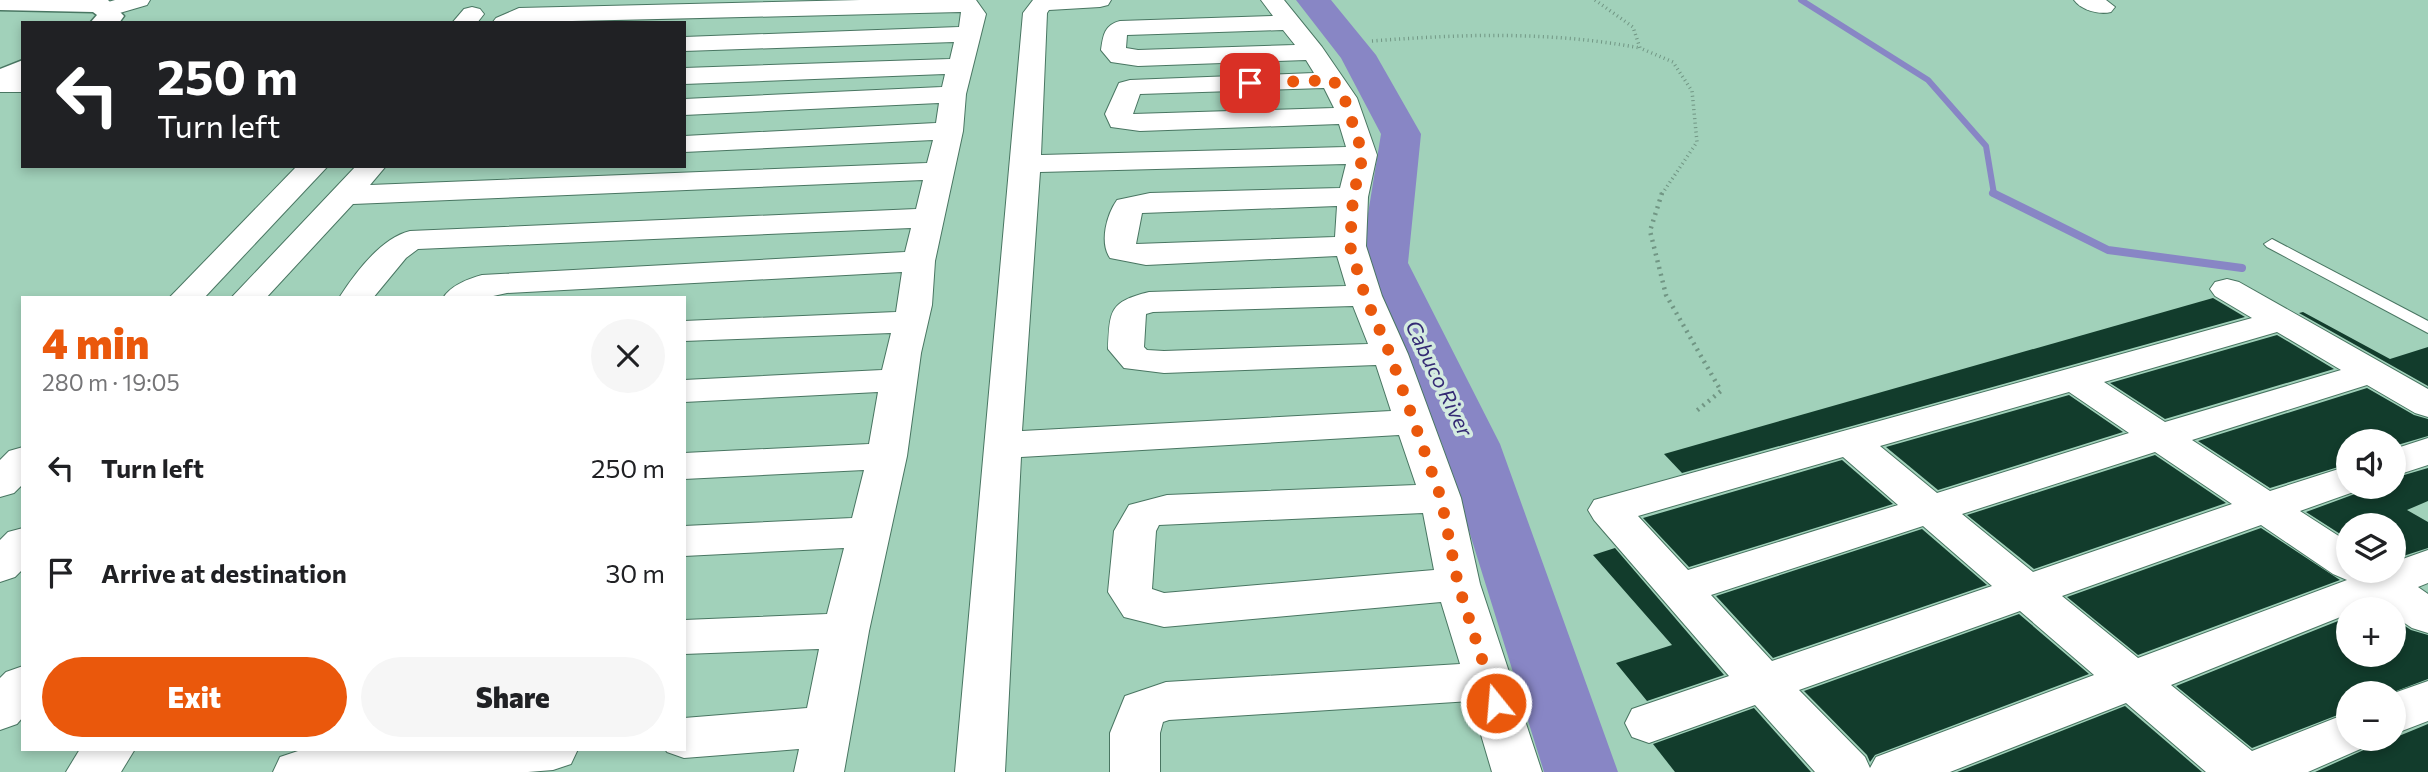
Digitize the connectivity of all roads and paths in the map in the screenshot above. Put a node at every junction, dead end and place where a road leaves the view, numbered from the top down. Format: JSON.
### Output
{"nodes":[{"id":1,"x":139,"y":0,"type":"edge"},
{"id":2,"x":1100,"y":0,"type":"edge"},
{"id":3,"x":1595,"y":0,"type":"edge"},
{"id":4,"x":0,"y":3,"type":"edge"},
{"id":5,"x":1280,"y":12,"type":"edge"},
{"id":6,"x":104,"y":16,"type":"edge"},
{"id":7,"x":480,"y":20,"type":"edge"},
{"id":8,"x":1372,"y":41,"type":"dead end"},
{"id":9,"x":686,"y":44,"type":"edge"},
{"id":10,"x":1640,"y":48,"type":"junction"},
{"id":11,"x":960,"y":65,"type":"junction"},
{"id":12,"x":1323,"y":66,"type":"junction"},
{"id":13,"x":686,"y":76,"type":"edge"},
{"id":14,"x":686,"y":107,"type":"edge"},
{"id":15,"x":1348,"y":116,"type":"junction"},
{"id":16,"x":948,"y":131,"type":"junction"},
{"id":17,"x":686,"y":144,"type":"edge"},
{"id":18,"x":1363,"y":155,"type":"junction"},
{"id":19,"x":1026,"y":164,"type":"junction"},
{"id":20,"x":312,"y":168,"type":"edge"},
{"id":21,"x":370,"y":168,"type":"edge"},
{"id":22,"x":939,"y":171,"type":"junction"},
{"id":23,"x":345,"y":195,"type":"junction"},
{"id":24,"x":1353,"y":197,"type":"junction"},
{"id":25,"x":928,"y":218,"type":"junction"},
{"id":26,"x":2272,"y":244,"type":"dead end"},
{"id":27,"x":1350,"y":246,"type":"junction"},
{"id":28,"x":919,"y":261,"type":"junction"},
{"id":29,"x":2227,"y":289,"type":"dead end"},
{"id":30,"x":187,"y":296,"type":"edge"},
{"id":31,"x":249,"y":296,"type":"edge"},
{"id":32,"x":357,"y":296,"type":"edge"},
{"id":33,"x":463,"y":296,"type":"edge"},
{"id":34,"x":1365,"y":296,"type":"junction"},
{"id":35,"x":2278,"y":321,"type":"junction"},
{"id":36,"x":910,"y":322,"type":"junction"},
{"id":37,"x":2428,"y":328,"type":"edge"},
{"id":38,"x":686,"y":331,"type":"edge"},
{"id":39,"x":1390,"y":354,"type":"junction"},
{"id":40,"x":2370,"y":373,"type":"junction"},
{"id":41,"x":2074,"y":379,"type":"junction"},
{"id":42,"x":900,"y":380,"type":"junction"},
{"id":43,"x":686,"y":391,"type":"edge"},
{"id":44,"x":2428,"y":405,"type":"edge"},
{"id":45,"x":1693,"y":413,"type":"dead end"},
{"id":46,"x":1414,"y":422,"type":"junction"},
{"id":47,"x":2160,"y":434,"type":"junction"},
{"id":48,"x":1850,"y":442,"type":"junction"},
{"id":49,"x":1002,"y":445,"type":"junction"},
{"id":50,"x":2428,"y":451,"type":"edge"},
{"id":51,"x":887,"y":456,"type":"junction"},
{"id":52,"x":2406,"y":459,"type":"edge"},
{"id":53,"x":21,"y":462,"type":"edge"},
{"id":54,"x":686,"y":466,"type":"edge"},
{"id":55,"x":0,"y":483,"type":"edge"},
{"id":56,"x":2336,"y":483,"type":"edge"},
{"id":57,"x":1441,"y":498,"type":"junction"},
{"id":58,"x":21,"y":500,"type":"edge"},
{"id":59,"x":0,"y":501,"type":"edge"},
{"id":60,"x":2266,"y":508,"type":"junction"},
{"id":61,"x":1932,"y":510,"type":"junction"},
{"id":62,"x":869,"y":532,"type":"junction"},
{"id":63,"x":686,"y":541,"type":"edge"},
{"id":64,"x":21,"y":545,"type":"edge"},
{"id":65,"x":2336,"y":555,"type":"edge"},
{"id":66,"x":0,"y":566,"type":"edge"},
{"id":67,"x":2428,"y":566,"type":"edge"},
{"id":68,"x":2406,"y":568,"type":"edge"},
{"id":69,"x":2341,"y":583,"type":"edge"},
{"id":70,"x":2378,"y":583,"type":"edge"},
{"id":71,"x":1458,"y":584,"type":"junction"},
{"id":72,"x":1679,"y":588,"type":"junction"},
{"id":73,"x":2026,"y":591,"type":"junction"},
{"id":74,"x":2428,"y":616,"type":"edge"},
{"id":75,"x":846,"y":631,"type":"junction"},
{"id":76,"x":686,"y":638,"type":"edge"},
{"id":77,"x":2132,"y":679,"type":"junction"},
{"id":78,"x":1489,"y":681,"type":"junction"},
{"id":79,"x":1763,"y":683,"type":"junction"},
{"id":80,"x":21,"y":687,"type":"edge"},
{"id":81,"x":2428,"y":700,"type":"edge"},
{"id":82,"x":2406,"y":709,"type":"edge"},
{"id":83,"x":0,"y":710,"type":"edge"},
{"id":84,"x":1649,"y":723,"type":"dead end"},
{"id":85,"x":828,"y":726,"type":"junction"},
{"id":86,"x":686,"y":738,"type":"edge"},
{"id":87,"x":2336,"y":738,"type":"edge"},
{"id":88,"x":108,"y":751,"type":"edge"},
{"id":89,"x":531,"y":751,"type":"edge"},
{"id":90,"x":91,"y":772,"type":"edge"},
{"id":91,"x":298,"y":772,"type":"edge"},
{"id":92,"x":819,"y":772,"type":"edge"},
{"id":93,"x":980,"y":772,"type":"edge"},
{"id":94,"x":1135,"y":772,"type":"edge"},
{"id":95,"x":1517,"y":772,"type":"edge"},
{"id":96,"x":1847,"y":772,"type":"edge"},
{"id":97,"x":1894,"y":772,"type":"edge"},
{"id":98,"x":2241,"y":772,"type":"edge"},
{"id":99,"x":2255,"y":772,"type":"edge"}],
"edges":[{"from":1,"to":6,"type":"street"},
{"from":2,"to":19,"type":"street"},
{"from":3,"to":10,"type":"path"},
{"from":4,"to":6,"type":"street"},
{"from":5,"to":12,"type":"street"},
{"from":5,"to":12,"type":"street"},
{"from":7,"to":11,"type":"street"},
{"from":8,"to":10,"type":"path"},
{"from":9,"to":11,"type":"street"},
{"from":10,"to":45,"type":"path"},
{"from":11,"to":13,"type":"street"},
{"from":11,"to":14,"type":"street"},
{"from":11,"to":16,"type":"street"},
{"from":12,"to":15,"type":"street"},
{"from":12,"to":15,"type":"street"},
{"from":15,"to":18,"type":"street"},
{"from":16,"to":17,"type":"street"},
{"from":16,"to":22,"type":"street"},
{"from":18,"to":19,"type":"street"},
{"from":18,"to":24,"type":"street"},
{"from":19,"to":49,"type":"street"},
{"from":20,"to":30,"type":"street"},
{"from":21,"to":23,"type":"street"},
{"from":22,"to":23,"type":"street"},
{"from":22,"to":25,"type":"street"},
{"from":23,"to":31,"type":"street"},
{"from":24,"to":27,"type":"street"},
{"from":24,"to":27,"type":"street"},
{"from":25,"to":28,"type":"street"},
{"from":25,"to":32,"type":"street"},
{"from":26,"to":37,"type":"lane"},
{"from":27,"to":34,"type":"street"},
{"from":28,"to":33,"type":"street"},
{"from":28,"to":36,"type":"street"},
{"from":29,"to":35,"type":"street"},
{"from":34,"to":39,"type":"street"},
{"from":34,"to":39,"type":"street"},
{"from":35,"to":40,"type":"street"},
{"from":35,"to":41,"type":"street"},
{"from":36,"to":38,"type":"street"},
{"from":36,"to":42,"type":"street"},
{"from":39,"to":46,"type":"street"},
{"from":40,"to":44,"type":"street"},
{"from":40,"to":47,"type":"street"},
{"from":41,"to":47,"type":"street"},
{"from":41,"to":48,"type":"street"},
{"from":42,"to":43,"type":"street"},
{"from":42,"to":51,"type":"street"},
{"from":46,"to":49,"type":"street"},
{"from":46,"to":57,"type":"street"},
{"from":47,"to":60,"type":"street"},
{"from":47,"to":61,"type":"street"},
{"from":48,"to":61,"type":"street"},
{"from":48,"to":72,"type":"street"},
{"from":49,"to":93,"type":"street"},
{"from":50,"to":52,"type":"street"},
{"from":51,"to":54,"type":"street"},
{"from":51,"to":62,"type":"street"},
{"from":53,"to":55,"type":"street"},
{"from":56,"to":60,"type":"street"},
{"from":57,"to":71,"type":"street"},
{"from":57,"to":71,"type":"street"},
{"from":58,"to":59,"type":"street"},
{"from":60,"to":65,"type":"street"},
{"from":60,"to":73,"type":"street"},
{"from":61,"to":72,"type":"street"},
{"from":61,"to":73,"type":"street"},
{"from":62,"to":63,"type":"street"},
{"from":62,"to":75,"type":"street"},
{"from":64,"to":66,"type":"street"},
{"from":67,"to":68,"type":"street"},
{"from":69,"to":77,"type":"street"},
{"from":70,"to":74,"type":"street"},
{"from":71,"to":78,"type":"street"},
{"from":72,"to":79,"type":"street"},
{"from":73,"to":77,"type":"street"},
{"from":73,"to":79,"type":"street"},
{"from":75,"to":76,"type":"street"},
{"from":75,"to":85,"type":"street"},
{"from":77,"to":97,"type":"street"},
{"from":77,"to":98,"type":"street"},
{"from":78,"to":94,"type":"street"},
{"from":78,"to":95,"type":"street"},
{"from":79,"to":84,"type":"street"},
{"from":79,"to":96,"type":"street"},
{"from":80,"to":83,"type":"street"},
{"from":81,"to":82,"type":"street"},
{"from":85,"to":86,"type":"street"},
{"from":85,"to":92,"type":"street"},
{"from":87,"to":99,"type":"street"},
{"from":88,"to":90,"type":"street"},
{"from":89,"to":91,"type":"street"}]}
